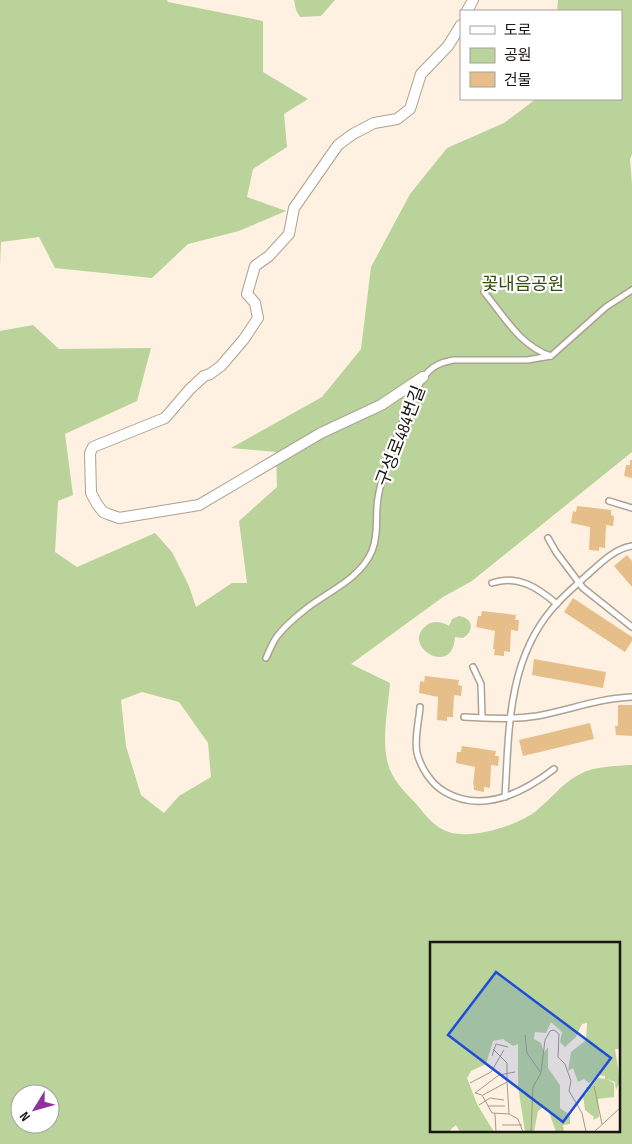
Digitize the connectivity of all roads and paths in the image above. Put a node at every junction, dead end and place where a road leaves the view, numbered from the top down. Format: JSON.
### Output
{"nodes":[{"id":1,"x":460,"y":27,"type":"edge"},
{"id":2,"x":632,"y":290,"type":"edge"},
{"id":3,"x":484,"y":292,"type":"dead end"},
{"id":4,"x":552,"y":356,"type":"junction"},
{"id":5,"x":423,"y":377,"type":"junction"},
{"id":6,"x":609,"y":501,"type":"dead end"},
{"id":7,"x":632,"y":508,"type":"edge"},
{"id":8,"x":548,"y":538,"type":"dead end"},
{"id":9,"x":632,"y":546,"type":"edge"},
{"id":10,"x":492,"y":583,"type":"dead end"},
{"id":11,"x":578,"y":583,"type":"junction"},
{"id":12,"x":557,"y":604,"type":"junction"},
{"id":13,"x":632,"y":627,"type":"edge"},
{"id":14,"x":266,"y":658,"type":"dead end"},
{"id":15,"x":473,"y":667,"type":"dead end"},
{"id":16,"x":632,"y":697,"type":"edge"},
{"id":17,"x":420,"y":707,"type":"dead end"},
{"id":18,"x":464,"y":717,"type":"dead end"},
{"id":19,"x":482,"y":718,"type":"junction"},
{"id":20,"x":510,"y":719,"type":"junction"},
{"id":21,"x":554,"y":769,"type":"dead end"},
{"id":22,"x":505,"y":797,"type":"junction"}],
"edges":[{"from":1,"to":5,"type":"street"},
{"from":2,"to":4,"type":"lane"},
{"from":3,"to":4,"type":"lane"},
{"from":4,"to":5,"type":"lane","name":"구성로484번길"},
{"from":5,"to":14,"type":"lane","name":"구성로484번길"},
{"from":6,"to":7,"type":"lane"},
{"from":8,"to":11,"type":"lane"},
{"from":9,"to":11,"type":"lane"},
{"from":10,"to":12,"type":"lane"},
{"from":11,"to":12,"type":"lane"},
{"from":11,"to":13,"type":"lane"},
{"from":12,"to":20,"type":"lane"},
{"from":15,"to":19,"type":"lane"},
{"from":16,"to":20,"type":"lane"},
{"from":17,"to":22,"type":"lane"},
{"from":18,"to":19,"type":"lane"},
{"from":19,"to":20,"type":"lane"},
{"from":20,"to":22,"type":"lane"},
{"from":21,"to":22,"type":"lane"}]}
